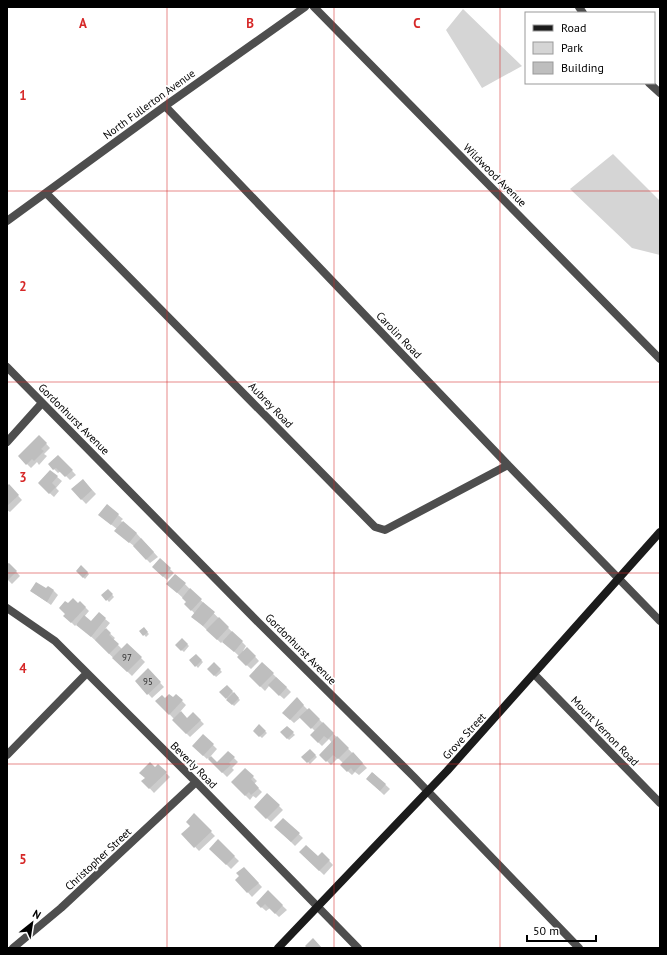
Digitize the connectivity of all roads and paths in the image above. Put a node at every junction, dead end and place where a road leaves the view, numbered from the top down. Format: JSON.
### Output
{"nodes":[{"id":1,"x":305,"y":7,"type":"edge"},
{"id":2,"x":314,"y":7,"type":"edge"},
{"id":3,"x":650,"y":84,"type":"edge"},
{"id":4,"x":660,"y":93,"type":"edge"},
{"id":5,"x":165,"y":106,"type":"junction"},
{"id":6,"x":46,"y":193,"type":"junction"},
{"id":7,"x":7,"y":221,"type":"edge"},
{"id":8,"x":660,"y":359,"type":"edge"},
{"id":9,"x":7,"y":367,"type":"edge"},
{"id":10,"x":42,"y":403,"type":"junction"},
{"id":11,"x":7,"y":442,"type":"edge"},
{"id":12,"x":508,"y":465,"type":"junction"},
{"id":13,"x":660,"y":532,"type":"edge"},
{"id":14,"x":618,"y":579,"type":"junction"},
{"id":15,"x":7,"y":608,"type":"edge"},
{"id":16,"x":660,"y":621,"type":"edge"},
{"id":17,"x":87,"y":673,"type":"junction"},
{"id":18,"x":534,"y":674,"type":"junction"},
{"id":19,"x":7,"y":756,"type":"edge"},
{"id":20,"x":196,"y":782,"type":"junction"},
{"id":21,"x":428,"y":791,"type":"junction"},
{"id":22,"x":660,"y":803,"type":"edge"},
{"id":23,"x":316,"y":907,"type":"junction"},
{"id":24,"x":13,"y":948,"type":"edge"},
{"id":25,"x":278,"y":948,"type":"edge"},
{"id":26,"x":358,"y":948,"type":"edge"},
{"id":27,"x":579,"y":948,"type":"edge"}],
"edges":[{"from":1,"to":5,"type":"street","name":"North Fullerton Avenue"},
{"from":2,"to":8,"type":"street","name":"Wildwood Avenue"},
{"from":3,"to":4,"type":"street"},
{"from":5,"to":6,"type":"street","name":"North Fullerton Avenue"},
{"from":5,"to":12,"type":"street","name":"Carolin Road"},
{"from":6,"to":7,"type":"street","name":"North Fullerton Avenue"},
{"from":6,"to":12,"type":"street","name":"Aubrey Road"},
{"from":9,"to":10,"type":"street","name":"Gordonhurst Avenue"},
{"from":10,"to":11,"type":"street"},
{"from":10,"to":21,"type":"street","name":"Gordonhurst Avenue"},
{"from":12,"to":14,"type":"street","name":"Carolin Road"},
{"from":13,"to":14,"type":"main road","name":"Grove Street"},
{"from":14,"to":16,"type":"street","name":"Carolin Road"},
{"from":14,"to":18,"type":"main road","name":"Grove Street"},
{"from":15,"to":17,"type":"street","name":"Beverly Road"},
{"from":17,"to":19,"type":"street"},
{"from":17,"to":20,"type":"street","name":"Beverly Road"},
{"from":18,"to":21,"type":"main road","name":"Grove Street"},
{"from":18,"to":22,"type":"street","name":"Mount Vernon Road"},
{"from":20,"to":23,"type":"street","name":"Beverly Road"},
{"from":20,"to":24,"type":"street","name":"Christopher Street"},
{"from":21,"to":23,"type":"main road","name":"Grove Street"},
{"from":21,"to":27,"type":"street","name":"Gordonhurst Avenue"},
{"from":23,"to":25,"type":"main road","name":"Grove Street"},
{"from":23,"to":26,"type":"street","name":"Beverly Road"}]}
